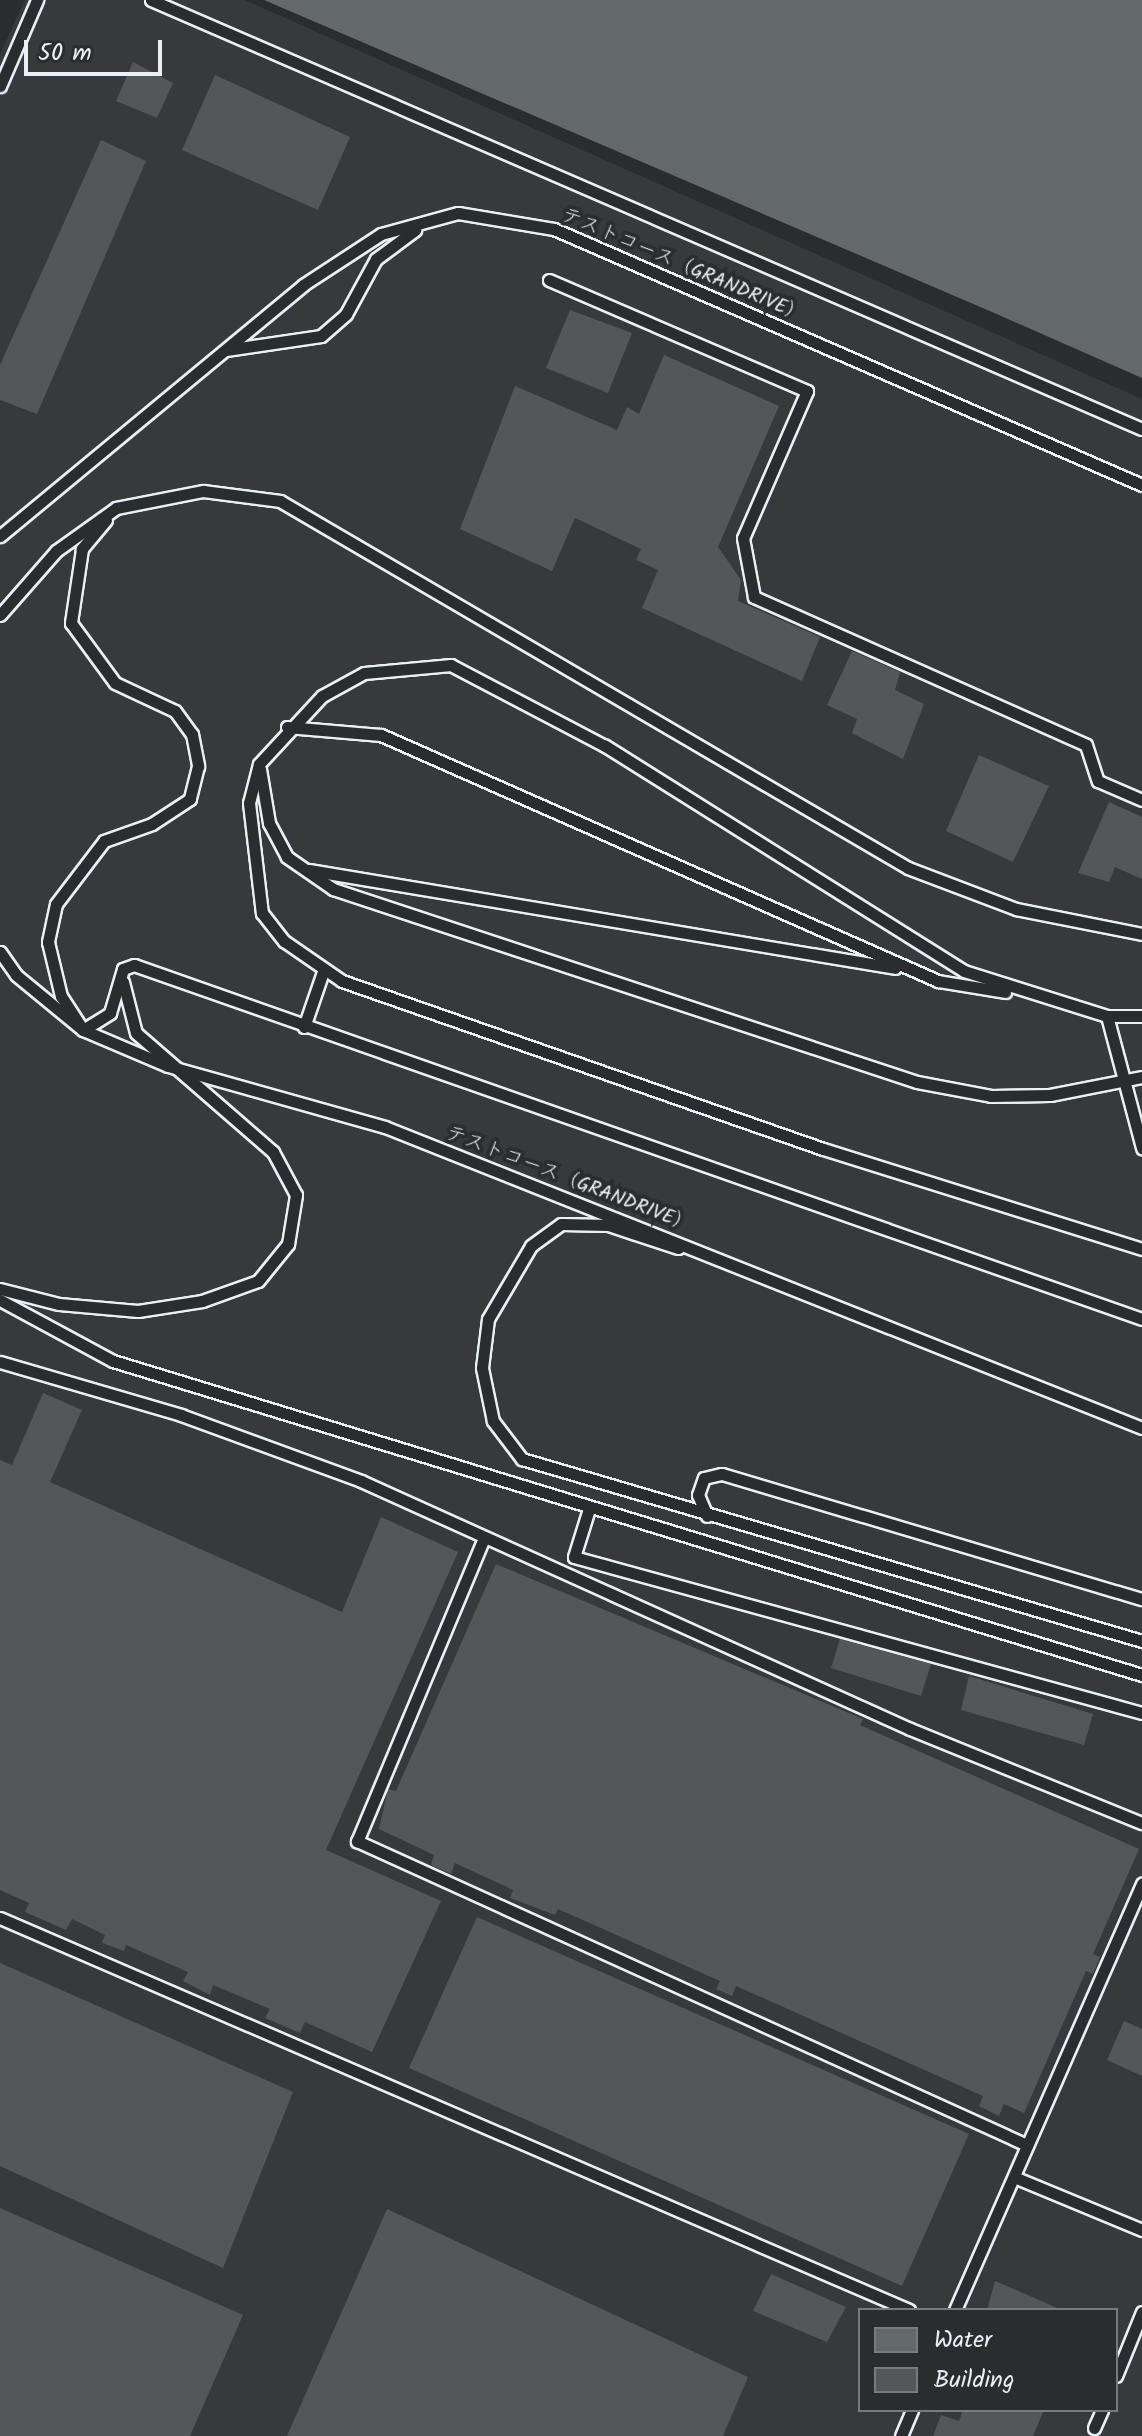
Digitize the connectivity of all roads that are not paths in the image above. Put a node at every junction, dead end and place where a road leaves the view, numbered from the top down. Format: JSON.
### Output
{"nodes":[{"id":1,"x":37,"y":0,"type":"edge"},
{"id":2,"x":151,"y":0,"type":"edge"},
{"id":3,"x":0,"y":86,"type":"edge"},
{"id":4,"x":432,"y":220,"type":"junction"},
{"id":5,"x":549,"y":280,"type":"dead end"},
{"id":6,"x":218,"y":353,"type":"junction"},
{"id":7,"x":1142,"y":429,"type":"edge"},
{"id":8,"x":1142,"y":485,"type":"edge"},
{"id":9,"x":116,"y":508,"type":"junction"},
{"id":10,"x":0,"y":536,"type":"edge"},
{"id":11,"x":0,"y":615,"type":"edge"},
{"id":12,"x":287,"y":727,"type":"junction"},
{"id":13,"x":259,"y":764,"type":"junction"},
{"id":14,"x":1142,"y":800,"type":"edge"},
{"id":15,"x":304,"y":869,"type":"junction"},
{"id":16,"x":1142,"y":934,"type":"edge"},
{"id":17,"x":0,"y":952,"type":"edge"},
{"id":18,"x":123,"y":969,"type":"junction"},
{"id":19,"x":324,"y":969,"type":"junction"},
{"id":20,"x":916,"y":972,"type":"junction"},
{"id":21,"x":1026,"y":995,"type":"junction"},
{"id":22,"x":1107,"y":1016,"type":"junction"},
{"id":23,"x":1142,"y":1016,"type":"edge"},
{"id":24,"x":304,"y":1027,"type":"junction"},
{"id":25,"x":83,"y":1030,"type":"junction"},
{"id":26,"x":168,"y":1066,"type":"junction"},
{"id":27,"x":1142,"y":1077,"type":"edge"},
{"id":28,"x":1123,"y":1082,"type":"junction"},
{"id":29,"x":1142,"y":1148,"type":"edge"},
{"id":30,"x":1142,"y":1249,"type":"edge"},
{"id":31,"x":0,"y":1289,"type":"edge"},
{"id":32,"x":807,"y":1291,"type":"junction"},
{"id":33,"x":0,"y":1300,"type":"edge"},
{"id":34,"x":1142,"y":1319,"type":"edge"},
{"id":35,"x":0,"y":1362,"type":"edge"},
{"id":36,"x":1142,"y":1428,"type":"edge"},
{"id":37,"x":588,"y":1512,"type":"junction"},
{"id":38,"x":707,"y":1516,"type":"junction"},
{"id":39,"x":484,"y":1538,"type":"junction"},
{"id":40,"x":1142,"y":1599,"type":"edge"},
{"id":41,"x":1142,"y":1641,"type":"edge"},
{"id":42,"x":1142,"y":1675,"type":"edge"},
{"id":43,"x":1142,"y":1713,"type":"edge"},
{"id":44,"x":1142,"y":1823,"type":"edge"},
{"id":45,"x":1142,"y":1883,"type":"edge"},
{"id":46,"x":0,"y":1918,"type":"edge"},
{"id":47,"x":1027,"y":2145,"type":"junction"},
{"id":48,"x":1014,"y":2177,"type":"junction"},
{"id":49,"x":1142,"y":2230,"type":"edge"},
{"id":50,"x":904,"y":2308,"type":"edge"},
{"id":51,"x":956,"y":2308,"type":"edge"},
{"id":52,"x":1142,"y":2312,"type":"edge"},
{"id":53,"x":1118,"y":2371,"type":"edge"},
{"id":54,"x":911,"y":2412,"type":"edge"},
{"id":55,"x":1101,"y":2412,"type":"edge"},
{"id":56,"x":1094,"y":2428,"type":"dead end"},
{"id":57,"x":901,"y":2436,"type":"edge"}],
"edges":[{"from":1,"to":3,"type":"lane"},
{"from":2,"to":7,"type":"lane"},
{"from":4,"to":6,"type":"lane","name":"テストコース（GRANDRIVE）"},
{"from":4,"to":6,"type":"lane"},
{"from":4,"to":8,"type":"lane","name":"テストコース（GRANDRIVE）"},
{"from":5,"to":14,"type":"lane"},
{"from":6,"to":10,"type":"lane","name":"テストコース（GRANDRIVE）"},
{"from":9,"to":11,"type":"lane"},
{"from":9,"to":16,"type":"lane"},
{"from":9,"to":25,"type":"lane"},
{"from":12,"to":13,"type":"lane"},
{"from":12,"to":20,"type":"lane"},
{"from":12,"to":21,"type":"lane"},
{"from":13,"to":15,"type":"lane"},
{"from":13,"to":19,"type":"lane"},
{"from":15,"to":20,"type":"lane"},
{"from":15,"to":28,"type":"lane"},
{"from":17,"to":25,"type":"lane","name":"テストコース（GRANDRIVE）"},
{"from":18,"to":24,"type":"lane"},
{"from":18,"to":25,"type":"lane"},
{"from":18,"to":26,"type":"lane"},
{"from":19,"to":24,"type":"lane"},
{"from":19,"to":30,"type":"lane"},
{"from":20,"to":21,"type":"lane"},
{"from":21,"to":22,"type":"lane"},
{"from":22,"to":23,"type":"lane"},
{"from":22,"to":28,"type":"lane"},
{"from":24,"to":34,"type":"lane"},
{"from":25,"to":26,"type":"lane","name":"テストコース（GRANDRIVE）"},
{"from":26,"to":31,"type":"lane"},
{"from":26,"to":32,"type":"lane","name":"テストコース（GRANDRIVE）"},
{"from":27,"to":28,"type":"lane"},
{"from":28,"to":29,"type":"lane"},
{"from":32,"to":36,"type":"lane","name":"テストコース（GRANDRIVE）"},
{"from":32,"to":38,"type":"lane"},
{"from":33,"to":37,"type":"lane"},
{"from":35,"to":39,"type":"lane"},
{"from":37,"to":42,"type":"lane"},
{"from":37,"to":43,"type":"lane"},
{"from":38,"to":40,"type":"lane"},
{"from":38,"to":41,"type":"lane"},
{"from":39,"to":44,"type":"lane"},
{"from":39,"to":47,"type":"lane"},
{"from":45,"to":47,"type":"lane"},
{"from":46,"to":50,"type":"lane"},
{"from":47,"to":48,"type":"lane"},
{"from":48,"to":49,"type":"lane"},
{"from":48,"to":51,"type":"lane"},
{"from":52,"to":53,"type":"lane"},
{"from":54,"to":57,"type":"lane"},
{"from":55,"to":56,"type":"lane"}]}
